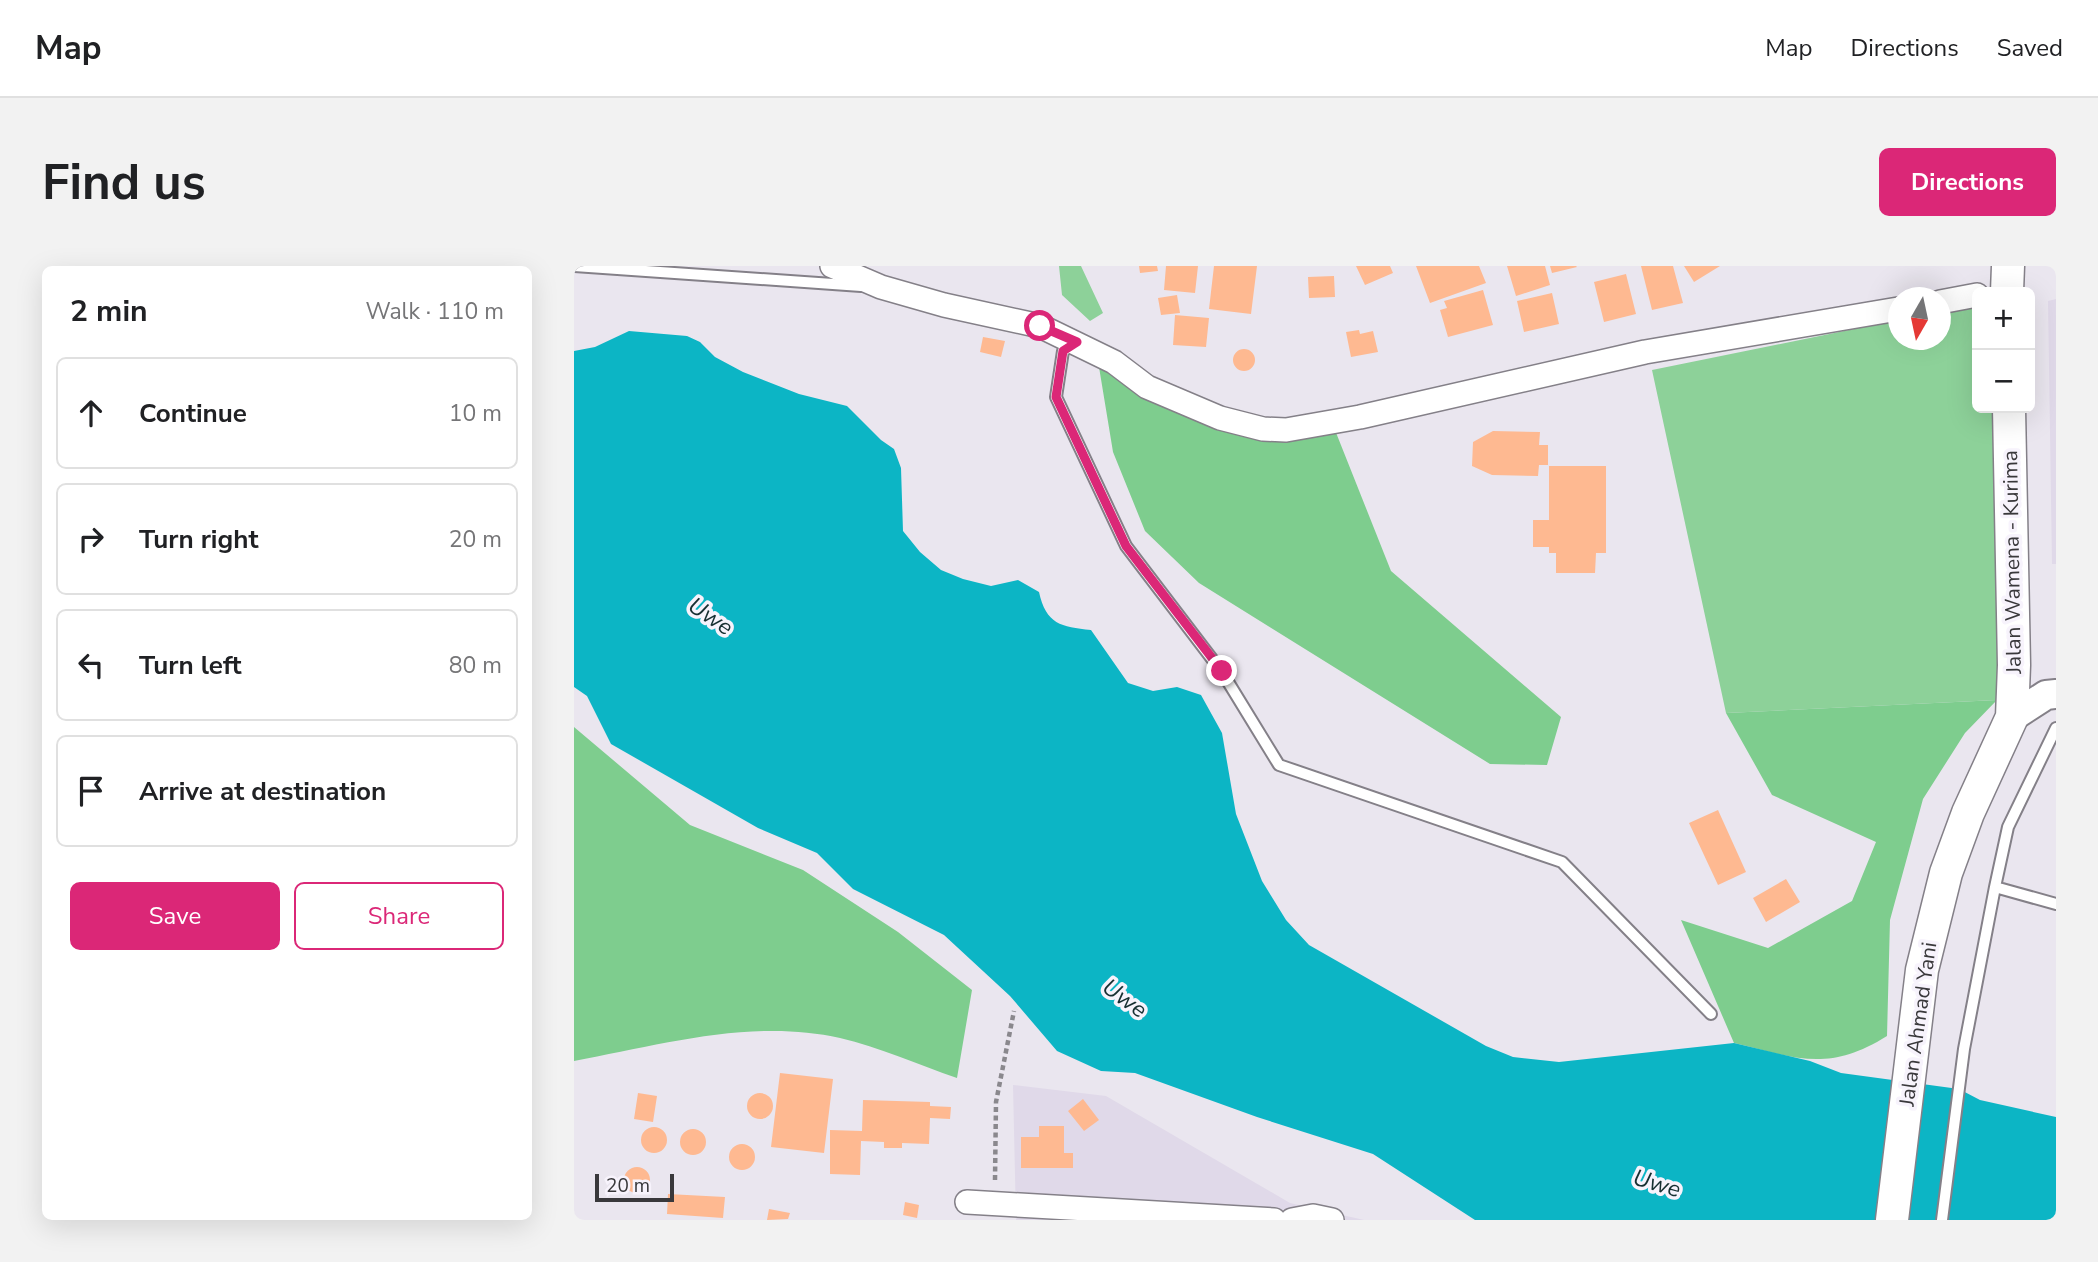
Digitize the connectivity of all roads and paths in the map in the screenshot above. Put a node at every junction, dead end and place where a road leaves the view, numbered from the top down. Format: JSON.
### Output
{"nodes":[{"id":1,"x":574,"y":266,"type":"edge"},
{"id":2,"x":832,"y":266,"type":"edge"},
{"id":3,"x":881,"y":287,"type":"junction"},
{"id":4,"x":1972,"y":294,"type":"edge"},
{"id":5,"x":1951,"y":299,"type":"edge"},
{"id":6,"x":1888,"y":311,"type":"edge"},
{"id":7,"x":1077,"y":342,"type":"junction"},
{"id":8,"x":2009,"y":413,"type":"edge"},
{"id":9,"x":2056,"y":694,"type":"edge"},
{"id":10,"x":2012,"y":716,"type":"junction"},
{"id":11,"x":2056,"y":728,"type":"edge"},
{"id":12,"x":1995,"y":887,"type":"junction"},
{"id":13,"x":2056,"y":904,"type":"edge"},
{"id":14,"x":1014,"y":1011,"type":"dead end"},
{"id":15,"x":1711,"y":1014,"type":"dead end"},
{"id":16,"x":967,"y":1202,"type":"dead end"},
{"id":17,"x":1004,"y":1203,"type":"junction"},
{"id":18,"x":1274,"y":1220,"type":"edge"},
{"id":19,"x":1292,"y":1220,"type":"edge"},
{"id":20,"x":1332,"y":1220,"type":"edge"},
{"id":21,"x":1892,"y":1220,"type":"edge"},
{"id":22,"x":1942,"y":1220,"type":"edge"}],
"edges":[{"from":1,"to":3,"type":"lane"},
{"from":2,"to":3,"type":"street"},
{"from":3,"to":7,"type":"street"},
{"from":4,"to":5,"type":"street"},
{"from":6,"to":7,"type":"street"},
{"from":7,"to":15,"type":"lane"},
{"from":8,"to":10,"type":"main road","name":"Jalan Wamena - Kurima"},
{"from":9,"to":10,"type":"street"},
{"from":10,"to":21,"type":"main road","name":"Jalan Ahmad Yani"},
{"from":11,"to":12,"type":"lane"},
{"from":12,"to":13,"type":"lane"},
{"from":12,"to":22,"type":"lane"},
{"from":14,"to":17,"type":"path"},
{"from":16,"to":17,"type":"street"},
{"from":17,"to":18,"type":"street"},
{"from":19,"to":20,"type":"street"}]}
